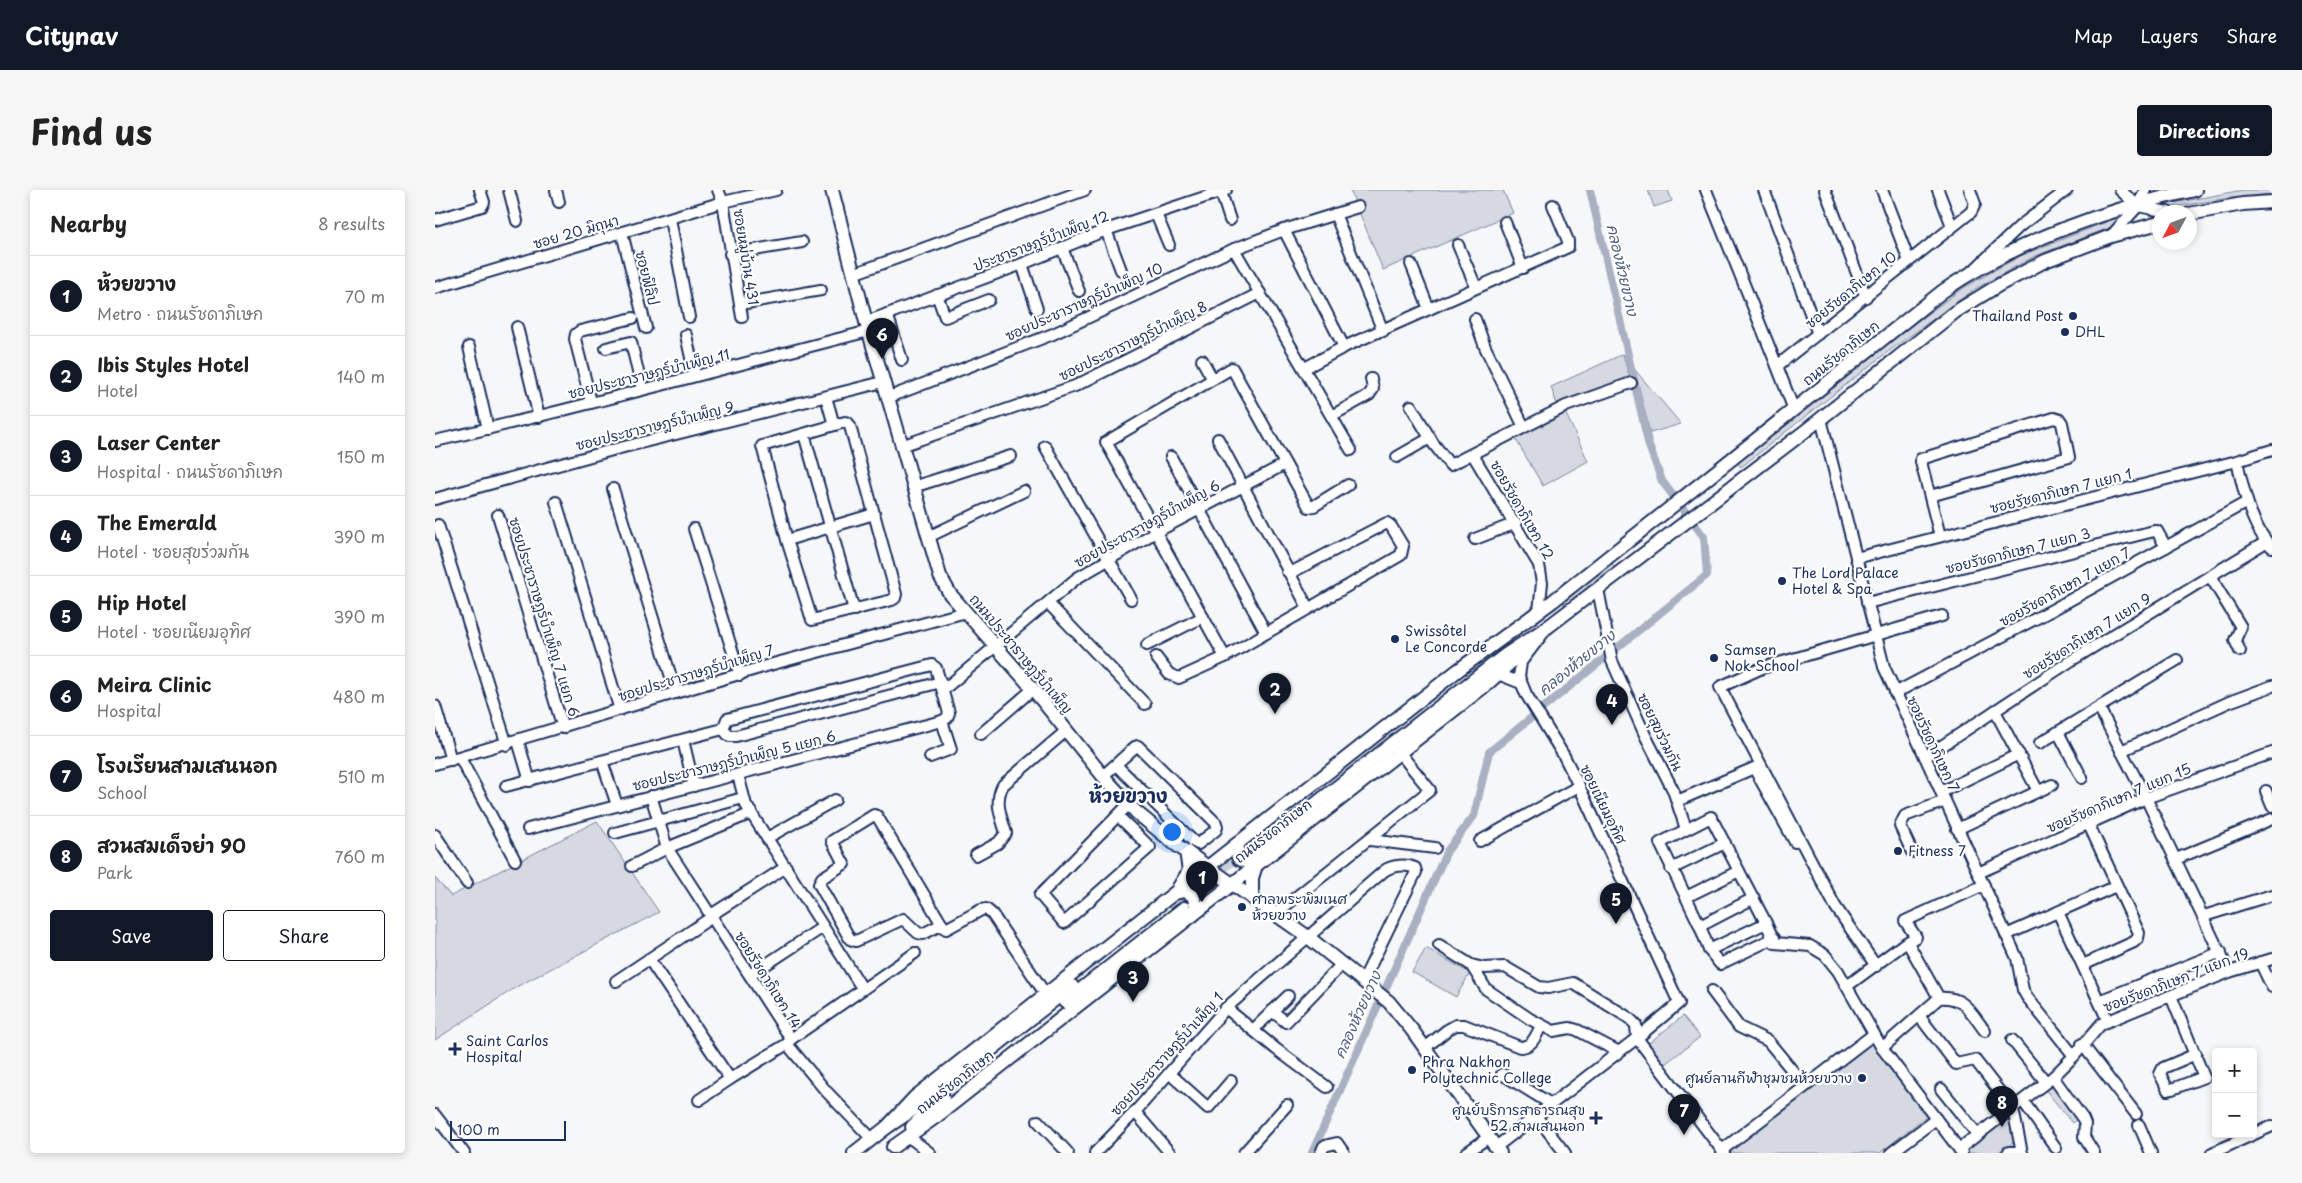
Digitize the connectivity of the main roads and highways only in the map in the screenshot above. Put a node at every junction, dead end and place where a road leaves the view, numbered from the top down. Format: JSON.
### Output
{"nodes":[{"id":1,"x":832,"y":190,"type":"edge"},
{"id":2,"x":2195,"y":190,"type":"edge"},
{"id":3,"x":2272,"y":202,"type":"edge"},
{"id":4,"x":2197,"y":213,"type":"edge"},
{"id":5,"x":2152,"y":225,"type":"edge"},
{"id":6,"x":1549,"y":626,"type":"junction"},
{"id":7,"x":1186,"y":851,"type":"junction"},
{"id":8,"x":1249,"y":851,"type":"junction"},
{"id":9,"x":1210,"y":867,"type":"junction"},
{"id":10,"x":1231,"y":883,"type":"junction"},
{"id":11,"x":1252,"y":898,"type":"junction"},
{"id":12,"x":1183,"y":904,"type":"junction"},
{"id":13,"x":887,"y":1127,"type":"junction"},
{"id":14,"x":1495,"y":1146,"type":"edge"},
{"id":15,"x":889,"y":1150,"type":"edge"},
{"id":16,"x":853,"y":1153,"type":"edge"},
{"id":17,"x":2009,"y":1153,"type":"edge"},
{"id":18,"x":2018,"y":1153,"type":"edge"}],
"edges":[{"from":1,"to":7,"type":"main road","name":"ถนนประชาราษฎร์บำเพ็ญ"},
{"from":2,"to":8,"type":"main road","name":"ถนนรัชดาภิเษก"},
{"from":3,"to":4,"type":"main road"},
{"from":5,"to":6,"type":"main road","name":"ถนนรัชดาภิเษก"},
{"from":6,"to":8,"type":"main road","name":"ถนนรัชดาภิเษก"},
{"from":6,"to":8,"type":"main road","name":"ถนนรัชดาภิเษก"},
{"from":7,"to":9,"type":"main road","name":"ถนนประชาราษฎร์บำเพ็ญ"},
{"from":7,"to":12,"type":"main road"},
{"from":8,"to":9,"type":"main road","name":"ถนนรัชดาภิเษก"},
{"from":8,"to":10,"type":"main road","name":"ถนนรัชดาภิเษก"},
{"from":8,"to":11,"type":"main road"},
{"from":9,"to":10,"type":"main road","name":"ถนนประชาราษฎร์บำเพ็ญ"},
{"from":9,"to":12,"type":"main road","name":"ถนนรัชดาภิเษก"},
{"from":10,"to":11,"type":"main road","name":"ถนนประชาราษฎร์บำเพ็ญ"},
{"from":10,"to":12,"type":"main road","name":"ถนนรัชดาภิเษก"},
{"from":11,"to":14,"type":"main road","name":"ถนนประชาราษฎร์บำเพ็ญ"},
{"from":12,"to":13,"type":"main road","name":"ถนนรัชดาภิเษก"},
{"from":12,"to":13,"type":"main road","name":"ถนนรัชดาภิเษก"},
{"from":12,"to":15,"type":"main road","name":"ถนนรัชดาภิเษก"},
{"from":12,"to":15,"type":"main road","name":"ถนนรัชดาภิเษก"},
{"from":13,"to":16,"type":"main road","name":"ถนนรัชดาภิเษก"},
{"from":17,"to":18,"type":"main road"}]}
